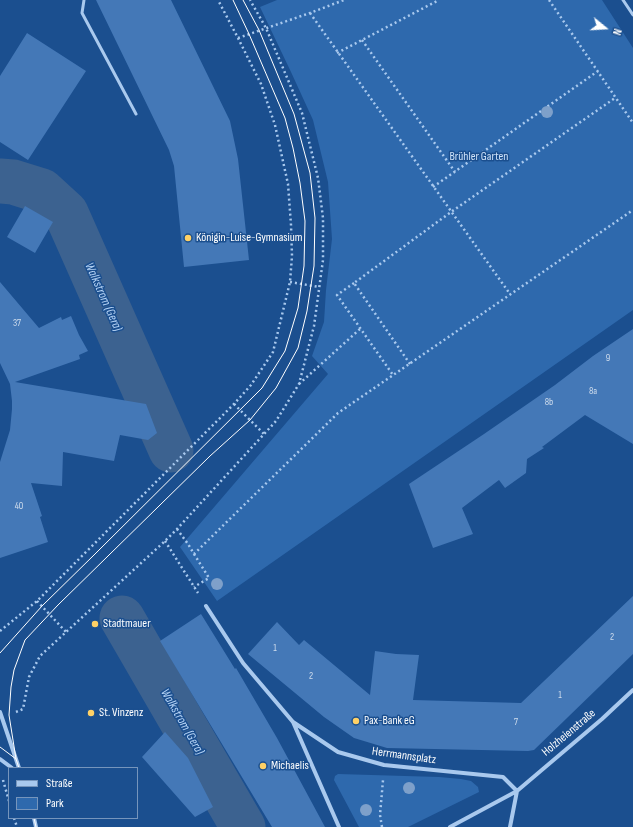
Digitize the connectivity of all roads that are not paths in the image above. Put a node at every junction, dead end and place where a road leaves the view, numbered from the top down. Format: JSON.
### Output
{"nodes":[{"id":1,"x":84,"y":0,"type":"edge"},
{"id":2,"x":623,"y":0,"type":"edge"},
{"id":3,"x":633,"y":15,"type":"edge"},
{"id":4,"x":136,"y":114,"type":"dead end"},
{"id":5,"x":206,"y":606,"type":"road end"},
{"id":6,"x":633,"y":690,"type":"edge"},
{"id":7,"x":0,"y":712,"type":"edge"},
{"id":8,"x":293,"y":722,"type":"junction"},
{"id":9,"x":0,"y":759,"type":"edge"},
{"id":10,"x":11,"y":767,"type":"edge"},
{"id":11,"x":19,"y":767,"type":"edge"},
{"id":12,"x":517,"y":791,"type":"junction"},
{"id":13,"x":339,"y":827,"type":"edge"},
{"id":14,"x":450,"y":827,"type":"edge"},
{"id":15,"x":510,"y":827,"type":"edge"}],
"edges":[{"from":1,"to":4,"type":"lane"},
{"from":2,"to":3,"type":"lane"},
{"from":5,"to":8,"type":"street","name":"Herrmannsplatz"},
{"from":6,"to":12,"type":"street","name":"Holzheienstraße"},
{"from":7,"to":11,"type":"street"},
{"from":8,"to":12,"type":"street","name":"Herrmannsplatz"},
{"from":8,"to":13,"type":"street","name":"Herrmannsplatz"},
{"from":9,"to":10,"type":"street"},
{"from":12,"to":14,"type":"street"},
{"from":12,"to":15,"type":"street"}]}
